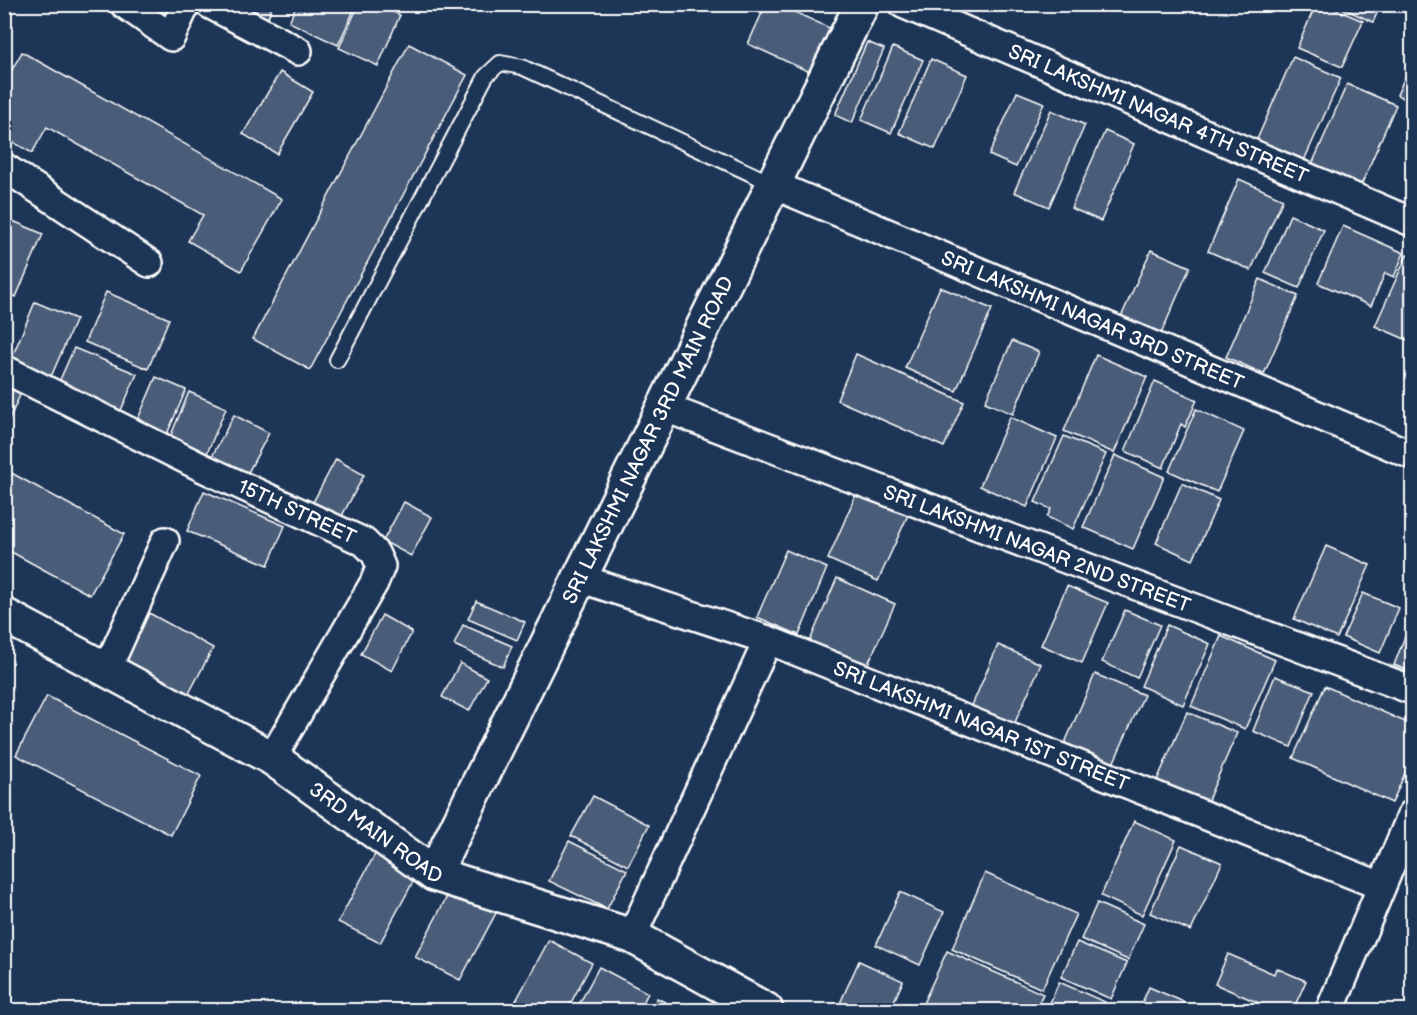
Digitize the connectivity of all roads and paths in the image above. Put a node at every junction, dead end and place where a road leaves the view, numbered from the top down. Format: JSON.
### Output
{"nodes":[{"id":1,"x":124,"y":4,"type":"edge"},
{"id":2,"x":186,"y":4,"type":"edge"},
{"id":3,"x":209,"y":4,"type":"edge"},
{"id":4,"x":862,"y":4,"type":"edge"},
{"id":5,"x":903,"y":4,"type":"edge"},
{"id":6,"x":298,"y":51,"type":"dead end"},
{"id":7,"x":4,"y":167,"type":"edge"},
{"id":8,"x":774,"y":184,"type":"junction"},
{"id":9,"x":1413,"y":222,"type":"edge"},
{"id":10,"x":149,"y":263,"type":"dead end"},
{"id":11,"x":337,"y":360,"type":"dead end"},
{"id":12,"x":4,"y":369,"type":"edge"},
{"id":13,"x":663,"y":407,"type":"junction"},
{"id":14,"x":1413,"y":455,"type":"edge"},
{"id":15,"x":165,"y":541,"type":"dead end"},
{"id":16,"x":579,"y":578,"type":"junction"},
{"id":17,"x":4,"y":615,"type":"edge"},
{"id":18,"x":768,"y":640,"type":"junction"},
{"id":19,"x":107,"y":669,"type":"junction"},
{"id":20,"x":1413,"y":690,"type":"edge"},
{"id":21,"x":272,"y":758,"type":"junction"},
{"id":22,"x":1413,"y":814,"type":"edge"},
{"id":23,"x":434,"y":874,"type":"junction"},
{"id":24,"x":1381,"y":886,"type":"junction"},
{"id":25,"x":632,"y":936,"type":"junction"},
{"id":26,"x":766,"y":1011,"type":"edge"},
{"id":27,"x":1330,"y":1011,"type":"edge"}],
"edges":[{"from":1,"to":2,"type":"street"},
{"from":3,"to":6,"type":"street"},
{"from":4,"to":8,"type":"street","name":"SRI LAKSHMI NAGAR 3RD MAIN ROAD"},
{"from":5,"to":9,"type":"street","name":"SRI LAKSHMI NAGAR 4TH STREET"},
{"from":7,"to":10,"type":"street"},
{"from":8,"to":11,"type":"lane"},
{"from":8,"to":13,"type":"street","name":"SRI LAKSHMI NAGAR 3RD MAIN ROAD"},
{"from":8,"to":14,"type":"street","name":"SRI LAKSHMI NAGAR 3RD STREET"},
{"from":12,"to":21,"type":"street","name":"15TH STREET"},
{"from":13,"to":16,"type":"street","name":"SRI LAKSHMI NAGAR 3RD MAIN ROAD"},
{"from":13,"to":20,"type":"street","name":"SRI LAKSHMI NAGAR 2ND STREET"},
{"from":15,"to":19,"type":"street"},
{"from":16,"to":18,"type":"street","name":"SRI LAKSHMI NAGAR 1ST STREET"},
{"from":16,"to":23,"type":"street","name":"SRI LAKSHMI NAGAR 3RD MAIN ROAD"},
{"from":17,"to":19,"type":"street","name":"3RD MAIN ROAD"},
{"from":18,"to":24,"type":"street","name":"SRI LAKSHMI NAGAR 1ST STREET"},
{"from":18,"to":25,"type":"street"},
{"from":19,"to":21,"type":"street","name":"3RD MAIN ROAD"},
{"from":21,"to":23,"type":"street","name":"3RD MAIN ROAD"},
{"from":22,"to":24,"type":"street"},
{"from":23,"to":25,"type":"street","name":"3RD MAIN ROAD"},
{"from":24,"to":27,"type":"street"},
{"from":25,"to":26,"type":"street","name":"3RD MAIN ROAD"}]}
